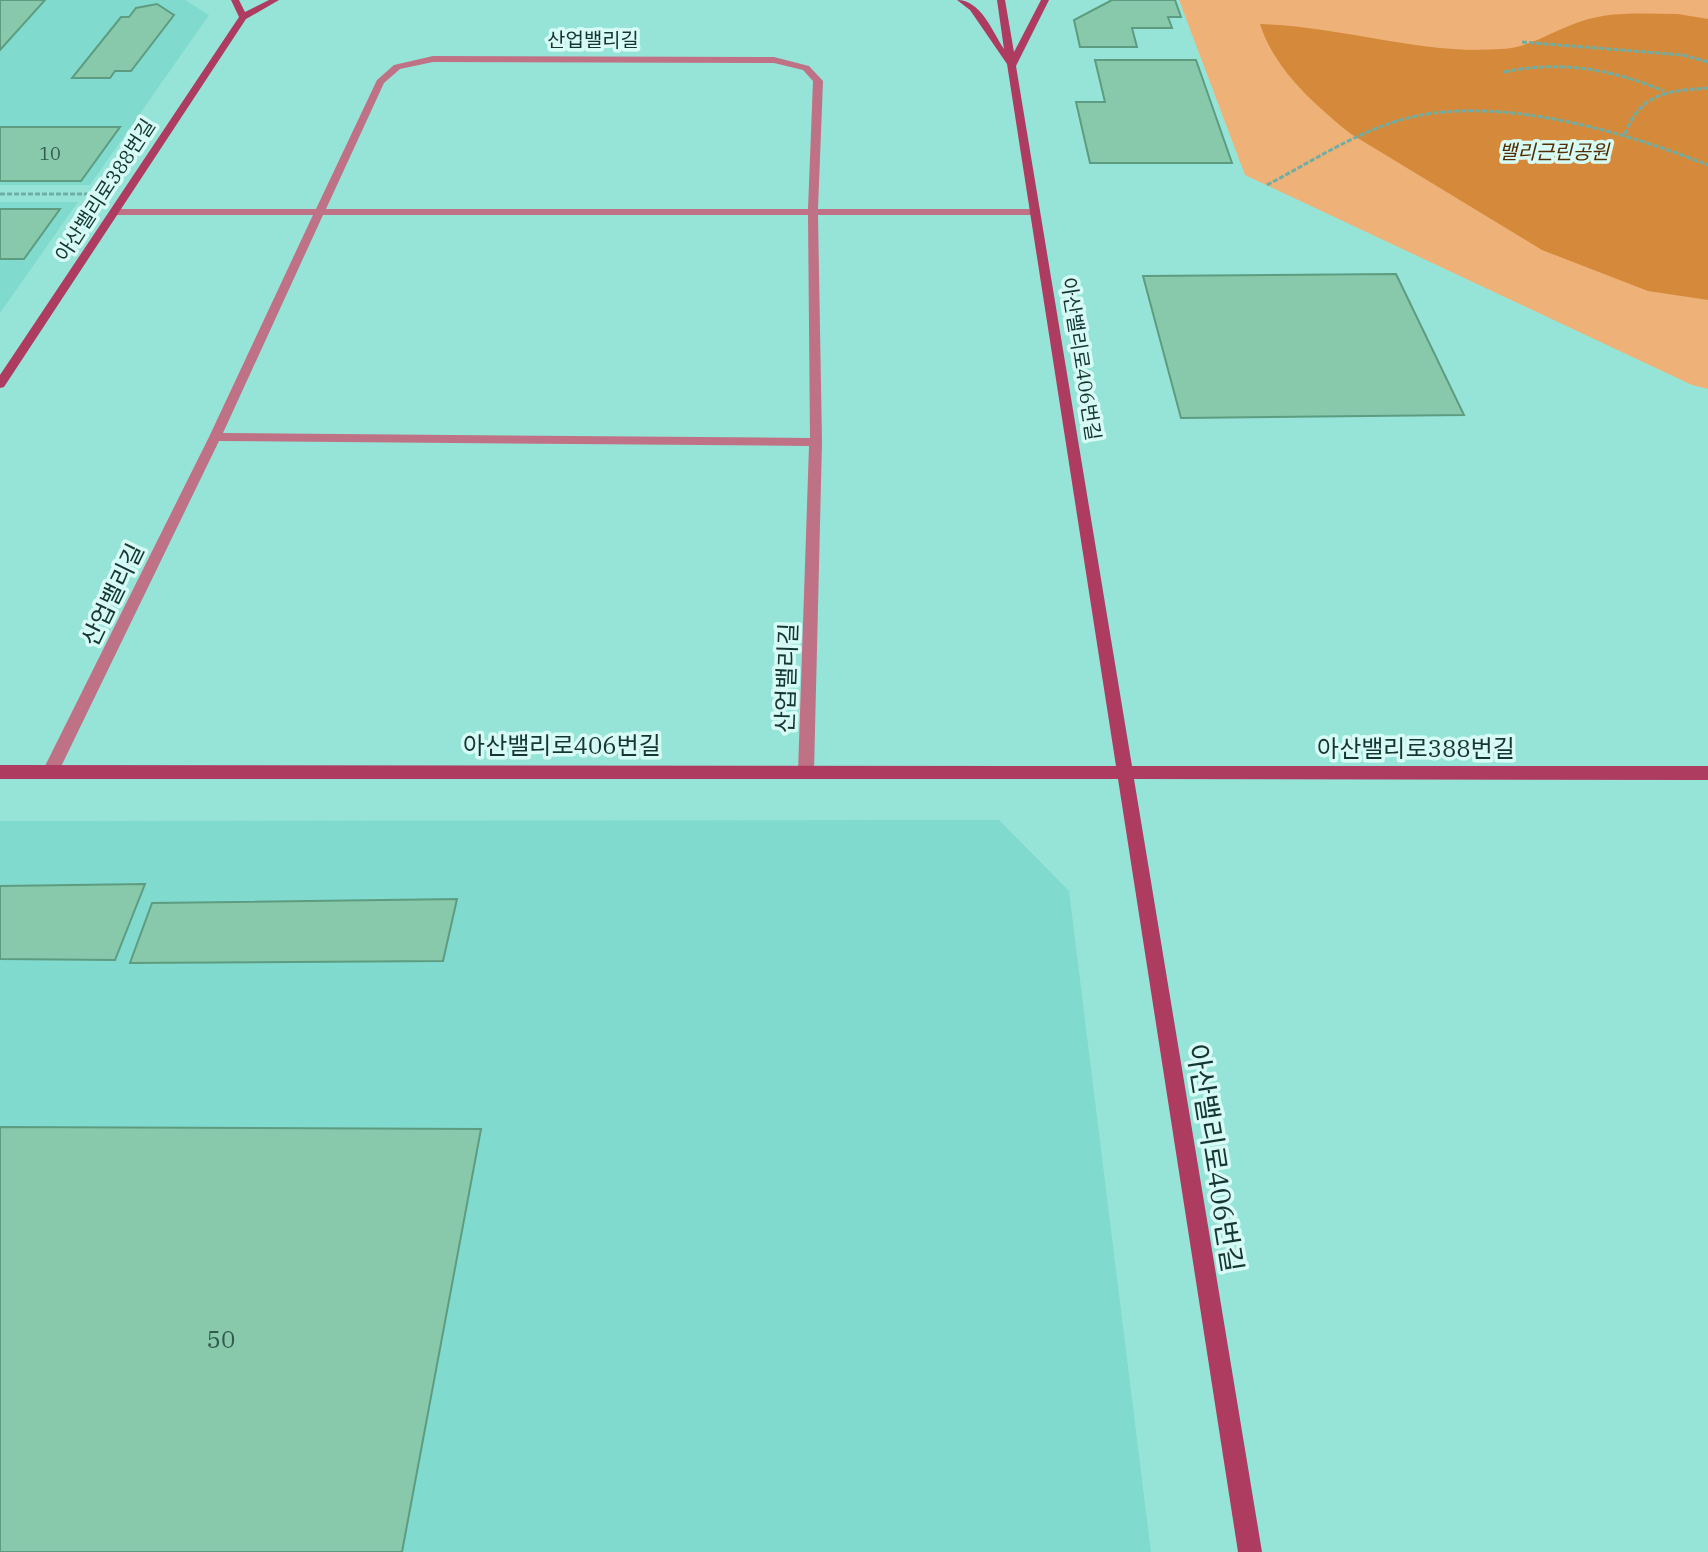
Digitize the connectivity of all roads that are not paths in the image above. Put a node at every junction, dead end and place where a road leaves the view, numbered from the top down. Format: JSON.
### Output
{"nodes":[{"id":1,"x":235,"y":0,"type":"edge"},
{"id":2,"x":275,"y":0,"type":"edge"},
{"id":3,"x":961,"y":0,"type":"edge"},
{"id":4,"x":1001,"y":0,"type":"edge"},
{"id":5,"x":1045,"y":0,"type":"edge"},
{"id":6,"x":243,"y":17,"type":"junction"},
{"id":7,"x":1011,"y":67,"type":"junction"},
{"id":8,"x":114,"y":212,"type":"junction"},
{"id":9,"x":317,"y":212,"type":"junction"},
{"id":10,"x":813,"y":212,"type":"junction"},
{"id":11,"x":1035,"y":212,"type":"junction"},
{"id":12,"x":0,"y":384,"type":"edge"},
{"id":13,"x":215,"y":437,"type":"junction"},
{"id":14,"x":816,"y":442,"type":"junction"},
{"id":15,"x":0,"y":772,"type":"edge"},
{"id":16,"x":50,"y":772,"type":"junction"},
{"id":17,"x":806,"y":772,"type":"junction"},
{"id":18,"x":1125,"y":772,"type":"junction"},
{"id":19,"x":1708,"y":773,"type":"edge"},
{"id":20,"x":1250,"y":1552,"type":"edge"}],
"edges":[{"from":1,"to":6,"type":"street"},
{"from":2,"to":6,"type":"street"},
{"from":3,"to":7,"type":"street"},
{"from":4,"to":7,"type":"street","name":"아산밸리로406번길"},
{"from":5,"to":7,"type":"street"},
{"from":6,"to":8,"type":"street","name":"아산밸리로388번길"},
{"from":7,"to":11,"type":"street","name":"아산밸리로406번길"},
{"from":8,"to":9,"type":"street"},
{"from":8,"to":12,"type":"street","name":"아산밸리로388번길"},
{"from":9,"to":10,"type":"street"},
{"from":9,"to":10,"type":"street","name":"산업밸리길"},
{"from":9,"to":13,"type":"street","name":"산업밸리길"},
{"from":10,"to":11,"type":"street"},
{"from":10,"to":14,"type":"street","name":"산업밸리길"},
{"from":11,"to":18,"type":"street","name":"아산밸리로406번길"},
{"from":13,"to":14,"type":"street"},
{"from":13,"to":16,"type":"street","name":"산업밸리길"},
{"from":14,"to":17,"type":"street","name":"산업밸리길"},
{"from":15,"to":16,"type":"street","name":"아산밸리로406번길"},
{"from":16,"to":17,"type":"street","name":"아산밸리로406번길"},
{"from":17,"to":18,"type":"street","name":"아산밸리로406번길"},
{"from":18,"to":19,"type":"street","name":"아산밸리로388번길"},
{"from":18,"to":20,"type":"street","name":"아산밸리로406번길"}]}
